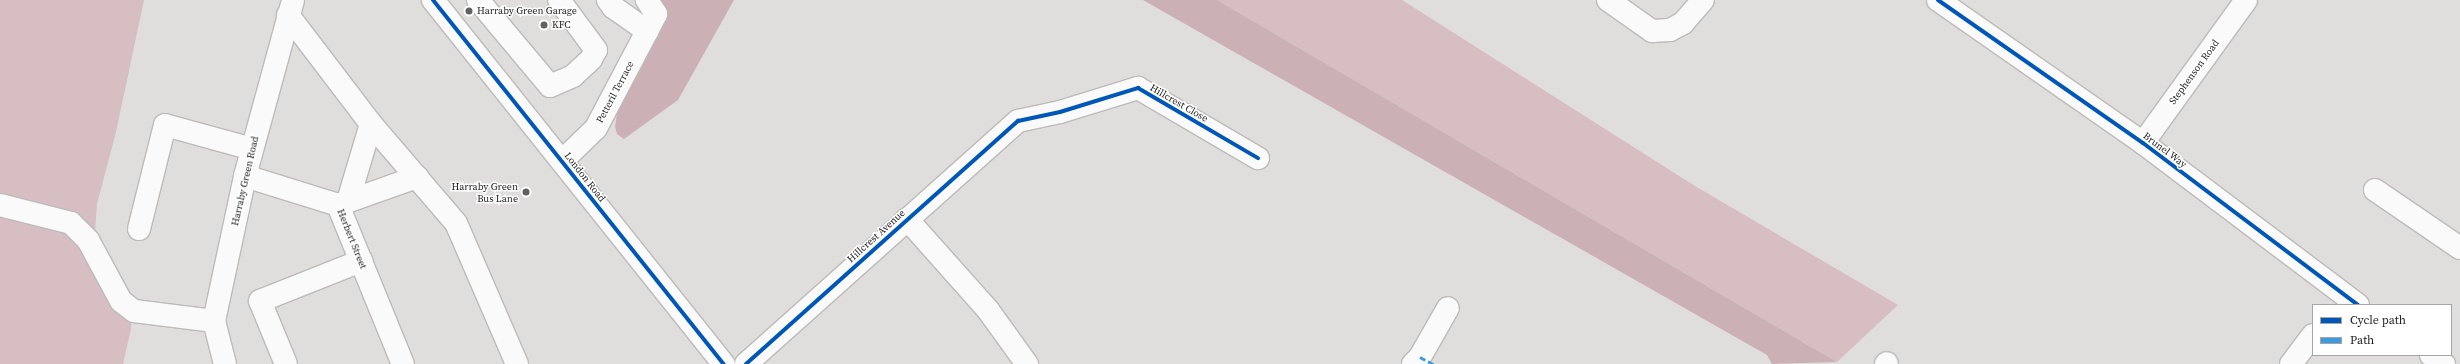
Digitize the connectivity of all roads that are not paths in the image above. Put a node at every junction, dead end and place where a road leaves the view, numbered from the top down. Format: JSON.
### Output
{"nodes":[{"id":1,"x":433,"y":0,"type":"edge"},
{"id":2,"x":478,"y":0,"type":"edge"},
{"id":3,"x":559,"y":0,"type":"edge"},
{"id":4,"x":608,"y":0,"type":"edge"},
{"id":5,"x":1608,"y":0,"type":"edge"},
{"id":6,"x":1703,"y":0,"type":"edge"},
{"id":7,"x":1938,"y":0,"type":"edge"},
{"id":8,"x":2246,"y":0,"type":"edge"},
{"id":9,"x":291,"y":7,"type":"edge"},
{"id":10,"x":654,"y":11,"type":"edge"},
{"id":11,"x":1018,"y":121,"type":"joint"},
{"id":12,"x":371,"y":124,"type":"junction"},
{"id":13,"x":2143,"y":143,"type":"junction"},
{"id":14,"x":252,"y":149,"type":"junction"},
{"id":15,"x":1258,"y":158,"type":"dead end"},
{"id":16,"x":562,"y":161,"type":"junction"},
{"id":17,"x":245,"y":176,"type":"junction"},
{"id":18,"x":417,"y":177,"type":"junction"},
{"id":19,"x":2375,"y":190,"type":"dead end"},
{"id":20,"x":343,"y":203,"type":"junction"},
{"id":21,"x":0,"y":205,"type":"edge"},
{"id":22,"x":906,"y":219,"type":"junction"},
{"id":23,"x":139,"y":229,"type":"dead end"},
{"id":24,"x":2460,"y":248,"type":"edge"},
{"id":25,"x":361,"y":261,"type":"junction"},
{"id":26,"x":2345,"y":302,"type":"edge"},
{"id":27,"x":1448,"y":308,"type":"dead end"},
{"id":28,"x":214,"y":321,"type":"junction"},
{"id":29,"x":2312,"y":336,"type":"edge"},
{"id":30,"x":2432,"y":356,"type":"edge"},
{"id":31,"x":225,"y":364,"type":"edge"},
{"id":32,"x":286,"y":364,"type":"edge"},
{"id":33,"x":403,"y":364,"type":"edge"},
{"id":34,"x":517,"y":364,"type":"edge"},
{"id":35,"x":724,"y":364,"type":"edge"},
{"id":36,"x":746,"y":364,"type":"edge"},
{"id":37,"x":1027,"y":364,"type":"edge"},
{"id":38,"x":1413,"y":364,"type":"edge"},
{"id":39,"x":2291,"y":364,"type":"edge"},
{"id":40,"x":2444,"y":364,"type":"edge"}],
"edges":[{"from":1,"to":16,"type":"street","name":"London Road"},
{"from":2,"to":3,"type":"street"},
{"from":4,"to":10,"type":"street"},
{"from":5,"to":6,"type":"street"},
{"from":7,"to":13,"type":"street","name":"Brunel Way"},
{"from":8,"to":13,"type":"street","name":"Stephenson Road"},
{"from":9,"to":12,"type":"street"},
{"from":9,"to":14,"type":"street","name":"Harraby Green Road"},
{"from":10,"to":16,"type":"street","name":"Petteril Terrace"},
{"from":11,"to":15,"type":"street","name":"Hillcrest Close"},
{"from":11,"to":22,"type":"street","name":"Hillcrest Avenue"},
{"from":12,"to":18,"type":"street"},
{"from":12,"to":20,"type":"street"},
{"from":13,"to":26,"type":"street","name":"Brunel Way"},
{"from":14,"to":17,"type":"street","name":"Harraby Green Road"},
{"from":14,"to":23,"type":"street"},
{"from":16,"to":35,"type":"street","name":"London Road"},
{"from":17,"to":20,"type":"street","name":"Herbert Street"},
{"from":17,"to":28,"type":"street","name":"Harraby Green Road"},
{"from":18,"to":20,"type":"street"},
{"from":18,"to":34,"type":"street"},
{"from":19,"to":24,"type":"street"},
{"from":20,"to":25,"type":"street","name":"Herbert Street"},
{"from":21,"to":28,"type":"street"},
{"from":22,"to":36,"type":"street","name":"Hillcrest Avenue"},
{"from":22,"to":37,"type":"street","name":"Hillcrest Avenue"},
{"from":25,"to":32,"type":"street"},
{"from":25,"to":33,"type":"street","name":"Herbert Street"},
{"from":27,"to":38,"type":"street"},
{"from":28,"to":31,"type":"street","name":"Harraby Green Road"},
{"from":29,"to":39,"type":"street"},
{"from":30,"to":40,"type":"street"}]}
